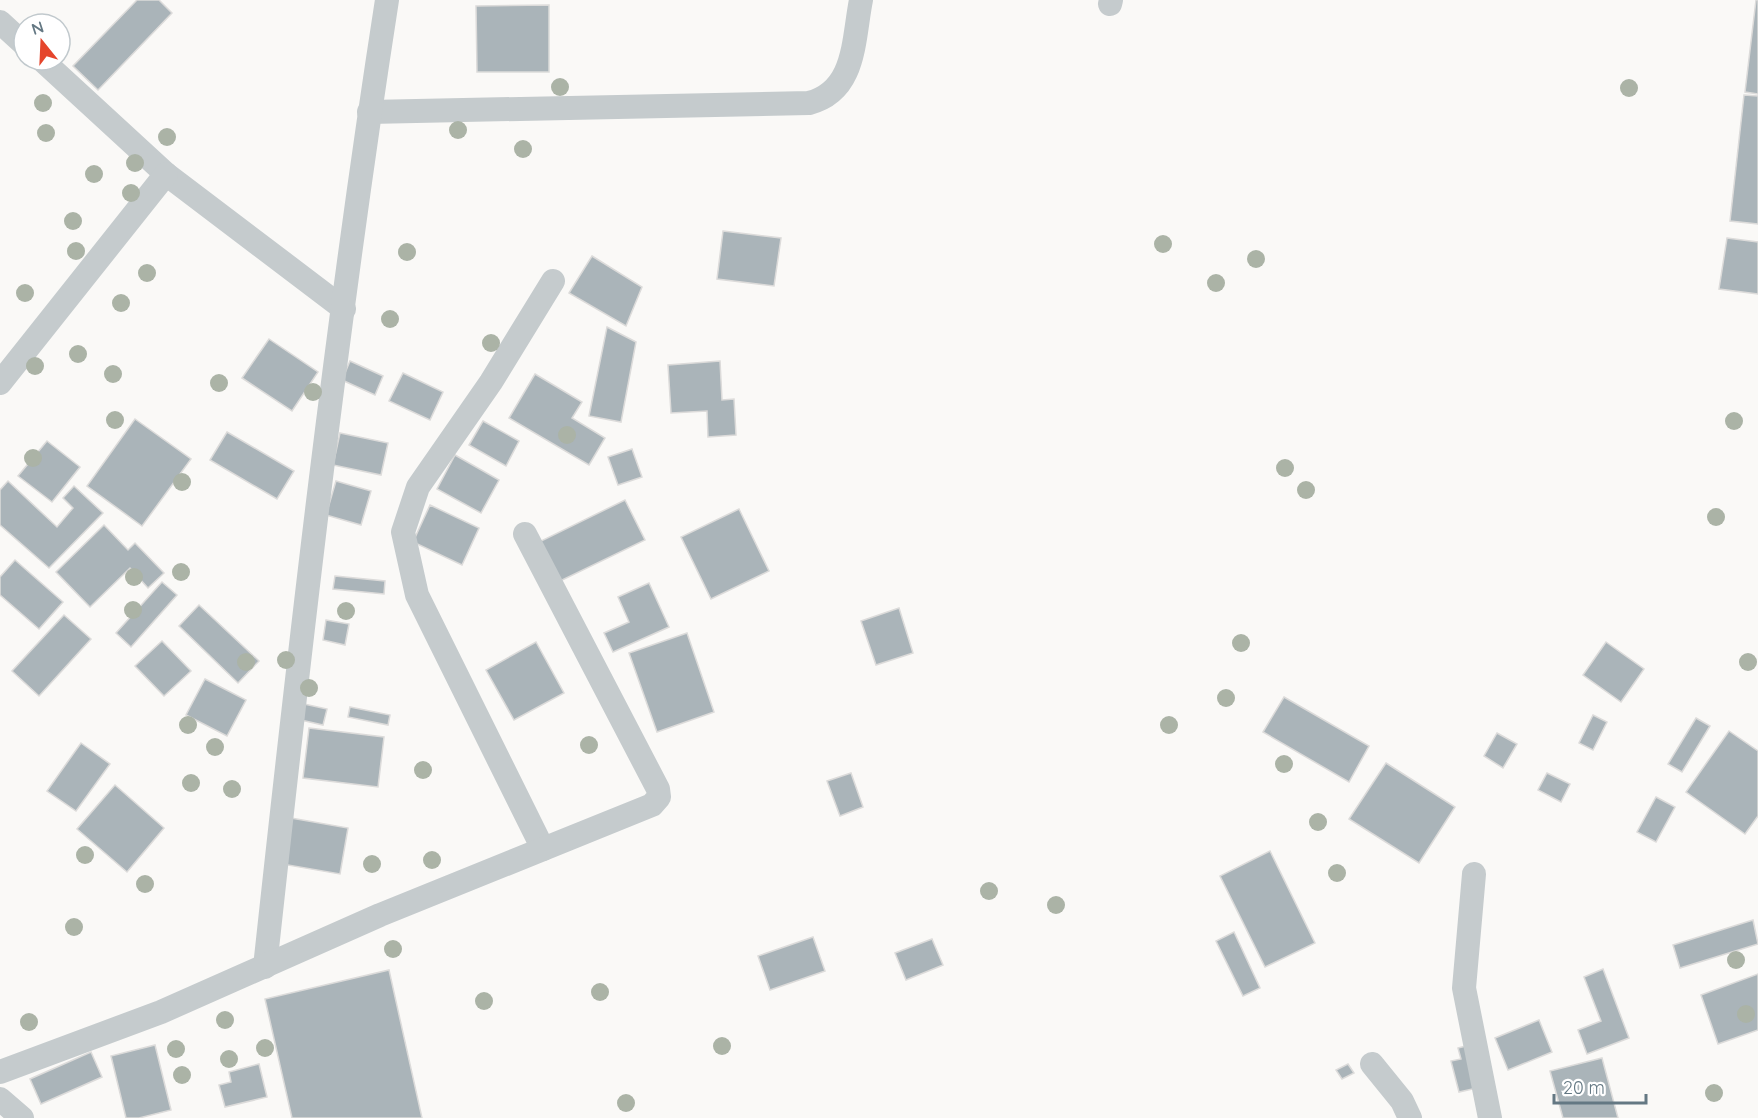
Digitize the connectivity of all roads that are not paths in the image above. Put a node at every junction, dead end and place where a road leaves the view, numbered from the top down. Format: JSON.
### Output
{"nodes":[{"id":1,"x":387,"y":0,"type":"edge"},
{"id":2,"x":861,"y":0,"type":"edge"},
{"id":3,"x":0,"y":22,"type":"edge"},
{"id":4,"x":12,"y":33,"type":"edge"},
{"id":5,"x":55,"y":72,"type":"edge"},
{"id":6,"x":369,"y":112,"type":"junction"},
{"id":7,"x":166,"y":174,"type":"junction"},
{"id":8,"x":553,"y":281,"type":"dead end"},
{"id":9,"x":344,"y":309,"type":"junction"},
{"id":10,"x":0,"y":383,"type":"edge"},
{"id":11,"x":525,"y":534,"type":"dead end"},
{"id":12,"x":543,"y":849,"type":"junction"},
{"id":13,"x":1474,"y":874,"type":"dead end"},
{"id":14,"x":265,"y":968,"type":"junction"},
{"id":15,"x":1372,"y":1064,"type":"dead end"},
{"id":16,"x":0,"y":1072,"type":"edge"},
{"id":17,"x":0,"y":1099,"type":"edge"},
{"id":18,"x":22,"y":1118,"type":"edge"},
{"id":19,"x":1410,"y":1118,"type":"edge"},
{"id":20,"x":1490,"y":1118,"type":"edge"}],
"edges":[{"from":1,"to":6,"type":"street"},
{"from":2,"to":6,"type":"street"},
{"from":3,"to":4,"type":"street"},
{"from":5,"to":7,"type":"street"},
{"from":6,"to":9,"type":"street"},
{"from":7,"to":9,"type":"street"},
{"from":7,"to":10,"type":"street"},
{"from":8,"to":12,"type":"street"},
{"from":9,"to":14,"type":"street"},
{"from":11,"to":12,"type":"street"},
{"from":12,"to":14,"type":"street"},
{"from":13,"to":20,"type":"street"},
{"from":14,"to":16,"type":"street"},
{"from":15,"to":19,"type":"street"},
{"from":17,"to":18,"type":"street"}]}
